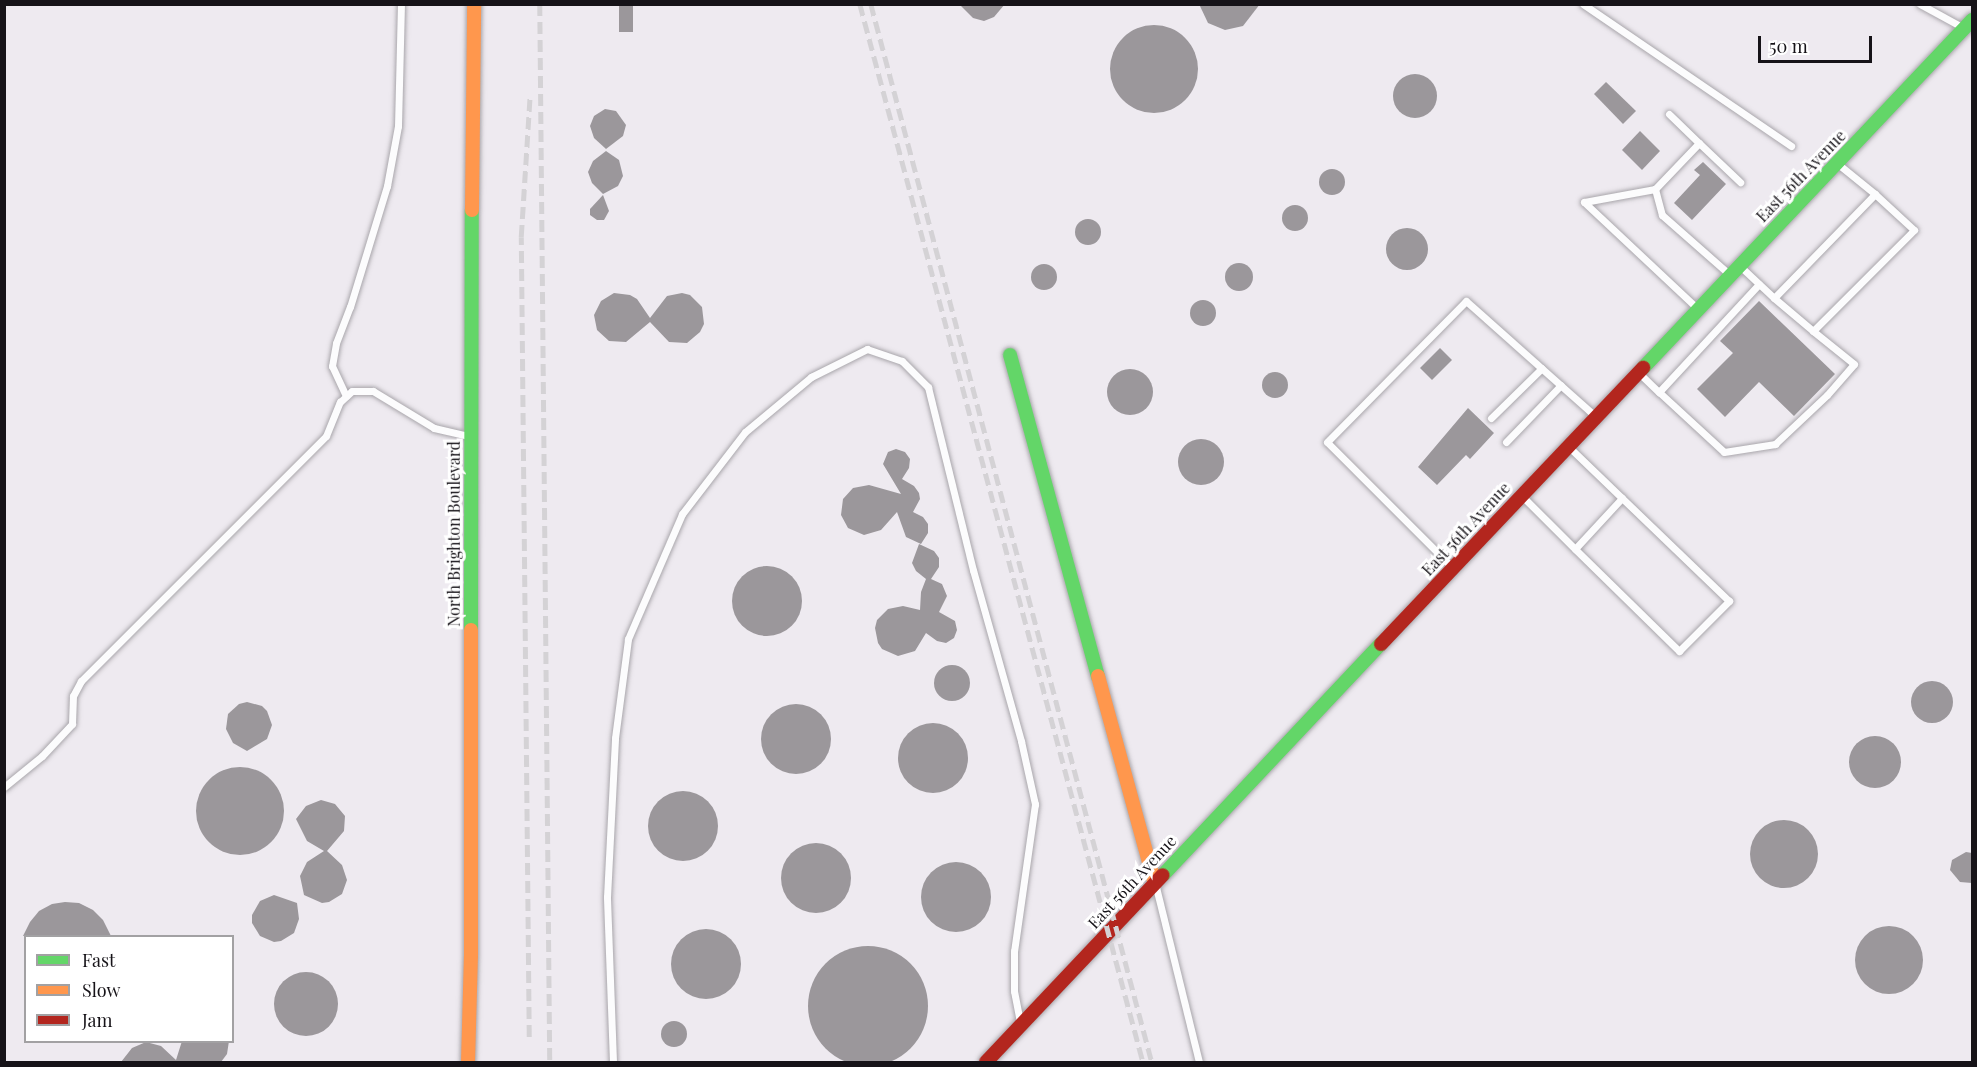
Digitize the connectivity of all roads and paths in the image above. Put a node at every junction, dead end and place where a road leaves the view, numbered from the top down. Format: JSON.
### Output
{"nodes":[{"id":1,"x":401,"y":4,"type":"edge"},
{"id":2,"x":474,"y":4,"type":"edge"},
{"id":3,"x":1583,"y":4,"type":"edge"},
{"id":4,"x":1920,"y":4,"type":"edge"},
{"id":5,"x":1968,"y":24,"type":"edge"},
{"id":6,"x":1669,"y":114,"type":"dead end"},
{"id":7,"x":1699,"y":143,"type":"junction"},
{"id":8,"x":1791,"y":146,"type":"dead end"},
{"id":9,"x":1837,"y":163,"type":"junction"},
{"id":10,"x":1740,"y":182,"type":"dead end"},
{"id":11,"x":1655,"y":189,"type":"junction"},
{"id":12,"x":1875,"y":194,"type":"junction"},
{"id":13,"x":1735,"y":270,"type":"junction"},
{"id":14,"x":1759,"y":284,"type":"junction"},
{"id":15,"x":1774,"y":298,"type":"junction"},
{"id":16,"x":1698,"y":309,"type":"junction"},
{"id":17,"x":1813,"y":331,"type":"junction"},
{"id":18,"x":1010,"y":355,"type":"dead end"},
{"id":19,"x":1542,"y":368,"type":"junction"},
{"id":20,"x":1638,"y":372,"type":"junction"},
{"id":21,"x":1561,"y":385,"type":"junction"},
{"id":22,"x":1659,"y":392,"type":"junction"},
{"id":23,"x":346,"y":396,"type":"junction"},
{"id":24,"x":1596,"y":416,"type":"junction"},
{"id":25,"x":1491,"y":418,"type":"dead end"},
{"id":26,"x":471,"y":436,"type":"junction"},
{"id":27,"x":1506,"y":442,"type":"dead end"},
{"id":28,"x":1568,"y":446,"type":"junction"},
{"id":29,"x":1521,"y":495,"type":"junction"},
{"id":30,"x":1622,"y":498,"type":"junction"},
{"id":31,"x":1575,"y":549,"type":"junction"},
{"id":32,"x":1453,"y":568,"type":"junction"},
{"id":33,"x":4,"y":787,"type":"edge"},
{"id":34,"x":1154,"y":881,"type":"junction"},
{"id":35,"x":1020,"y":1025,"type":"junction"},
{"id":36,"x":468,"y":1062,"type":"edge"},
{"id":37,"x":613,"y":1062,"type":"edge"},
{"id":38,"x":986,"y":1062,"type":"edge"},
{"id":39,"x":1199,"y":1062,"type":"edge"}],
"edges":[{"from":1,"to":23,"type":"lane"},
{"from":2,"to":26,"type":"main road","name":"North Brighton Boulevard"},
{"from":3,"to":8,"type":"lane"},
{"from":4,"to":5,"type":"lane"},
{"from":5,"to":9,"type":"main road","name":"East 56th Avenue"},
{"from":6,"to":7,"type":"lane"},
{"from":7,"to":10,"type":"lane"},
{"from":7,"to":11,"type":"lane"},
{"from":9,"to":12,"type":"lane"},
{"from":9,"to":13,"type":"main road","name":"East 56th Avenue"},
{"from":11,"to":13,"type":"lane"},
{"from":11,"to":16,"type":"lane"},
{"from":12,"to":15,"type":"lane"},
{"from":12,"to":17,"type":"lane"},
{"from":13,"to":14,"type":"lane"},
{"from":13,"to":16,"type":"main road","name":"East 56th Avenue"},
{"from":14,"to":15,"type":"lane"},
{"from":14,"to":22,"type":"lane"},
{"from":15,"to":17,"type":"lane"},
{"from":16,"to":20,"type":"main road","name":"East 56th Avenue"},
{"from":17,"to":22,"type":"lane"},
{"from":18,"to":34,"type":"main road"},
{"from":19,"to":21,"type":"lane"},
{"from":19,"to":25,"type":"lane"},
{"from":19,"to":32,"type":"lane"},
{"from":20,"to":22,"type":"lane"},
{"from":20,"to":24,"type":"main road","name":"East 56th Avenue"},
{"from":21,"to":24,"type":"lane"},
{"from":21,"to":27,"type":"lane"},
{"from":23,"to":26,"type":"lane"},
{"from":23,"to":33,"type":"lane"},
{"from":24,"to":28,"type":"main road","name":"East 56th Avenue"},
{"from":26,"to":36,"type":"main road","name":"North Brighton Boulevard"},
{"from":28,"to":29,"type":"main road","name":"East 56th Avenue"},
{"from":28,"to":30,"type":"lane"},
{"from":29,"to":31,"type":"lane"},
{"from":29,"to":32,"type":"main road","name":"East 56th Avenue"},
{"from":30,"to":31,"type":"lane"},
{"from":30,"to":31,"type":"lane"},
{"from":32,"to":34,"type":"main road","name":"East 56th Avenue"},
{"from":34,"to":35,"type":"main road","name":"East 56th Avenue"},
{"from":34,"to":39,"type":"lane"},
{"from":35,"to":37,"type":"lane"},
{"from":35,"to":38,"type":"main road","name":"East 56th Avenue"}]}
